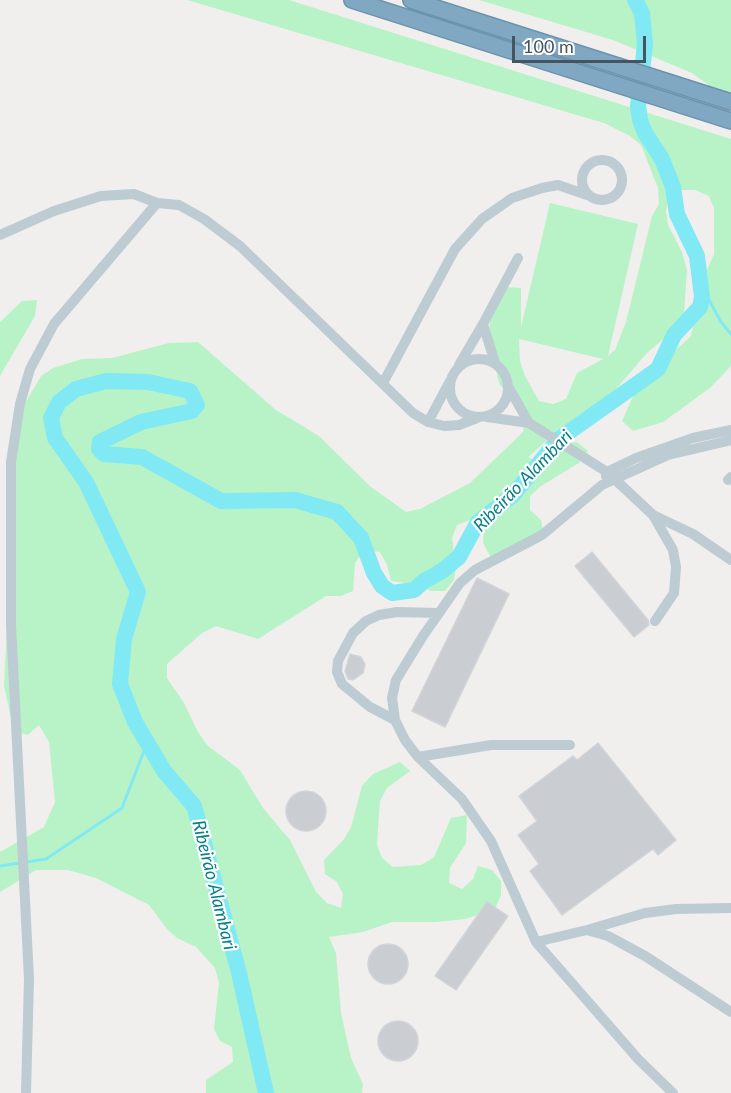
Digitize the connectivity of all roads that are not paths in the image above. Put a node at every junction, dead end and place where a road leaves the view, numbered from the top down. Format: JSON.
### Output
{"nodes":[{"id":1,"x":352,"y":0,"type":"edge"},
{"id":2,"x":411,"y":0,"type":"edge"},
{"id":3,"x":729,"y":101,"type":"edge"},
{"id":4,"x":731,"y":121,"type":"edge"},
{"id":5,"x":587,"y":166,"type":"junction"},
{"id":6,"x":558,"y":185,"type":"junction"},
{"id":7,"x":588,"y":195,"type":"junction"},
{"id":8,"x":157,"y":203,"type":"junction"},
{"id":9,"x":0,"y":235,"type":"edge"},
{"id":10,"x":518,"y":258,"type":"dead end"},
{"id":11,"x":483,"y":324,"type":"junction"},
{"id":12,"x":495,"y":363,"type":"junction"},
{"id":13,"x":457,"y":368,"type":"junction"},
{"id":14,"x":451,"y":378,"type":"junction"},
{"id":15,"x":383,"y":383,"type":"junction"},
{"id":16,"x":509,"y":388,"type":"junction"},
{"id":17,"x":482,"y":417,"type":"junction"},
{"id":18,"x":428,"y":423,"type":"junction"},
{"id":19,"x":532,"y":425,"type":"junction"},
{"id":20,"x":731,"y":430,"type":"edge"},
{"id":21,"x":731,"y":440,"type":"edge"},
{"id":22,"x":611,"y":476,"type":"junction"},
{"id":23,"x":5,"y":508,"type":"edge"},
{"id":24,"x":653,"y":515,"type":"junction"},
{"id":25,"x":731,"y":560,"type":"edge"},
{"id":26,"x":10,"y":580,"type":"junction"},
{"id":27,"x":0,"y":589,"type":"edge"},
{"id":28,"x":438,"y":613,"type":"junction"},
{"id":29,"x":655,"y":621,"type":"dead end"},
{"id":30,"x":395,"y":720,"type":"junction"},
{"id":31,"x":570,"y":745,"type":"dead end"},
{"id":32,"x":418,"y":756,"type":"junction"},
{"id":33,"x":731,"y":908,"type":"edge"},
{"id":34,"x":587,"y":930,"type":"junction"},
{"id":35,"x":536,"y":942,"type":"junction"},
{"id":36,"x":731,"y":1012,"type":"edge"},
{"id":37,"x":26,"y":1093,"type":"edge"},
{"id":38,"x":673,"y":1093,"type":"edge"}],
"edges":[{"from":1,"to":4,"type":"highway"},
{"from":2,"to":3,"type":"highway"},
{"from":5,"to":6,"type":"street"},
{"from":5,"to":7,"type":"street"},
{"from":5,"to":7,"type":"street"},
{"from":6,"to":7,"type":"street"},
{"from":6,"to":15,"type":"street"},
{"from":8,"to":9,"type":"street"},
{"from":8,"to":15,"type":"street"},
{"from":8,"to":23,"type":"street"},
{"from":10,"to":11,"type":"street"},
{"from":11,"to":12,"type":"street"},
{"from":11,"to":13,"type":"street"},
{"from":12,"to":13,"type":"street"},
{"from":12,"to":16,"type":"street"},
{"from":13,"to":14,"type":"street"},
{"from":14,"to":17,"type":"street"},
{"from":14,"to":18,"type":"street"},
{"from":15,"to":18,"type":"street"},
{"from":16,"to":17,"type":"street"},
{"from":16,"to":19,"type":"street"},
{"from":17,"to":18,"type":"street"},
{"from":17,"to":19,"type":"street"},
{"from":19,"to":22,"type":"street"},
{"from":20,"to":22,"type":"street"},
{"from":21,"to":22,"type":"street"},
{"from":22,"to":24,"type":"street"},
{"from":22,"to":28,"type":"street"},
{"from":23,"to":26,"type":"street"},
{"from":24,"to":25,"type":"street"},
{"from":24,"to":29,"type":"street"},
{"from":26,"to":27,"type":"street"},
{"from":26,"to":37,"type":"street"},
{"from":28,"to":30,"type":"street"},
{"from":28,"to":30,"type":"street"},
{"from":30,"to":32,"type":"street"},
{"from":31,"to":32,"type":"street"},
{"from":32,"to":35,"type":"street"},
{"from":33,"to":34,"type":"street"},
{"from":34,"to":35,"type":"street"},
{"from":34,"to":36,"type":"street"},
{"from":35,"to":38,"type":"street"}]}
